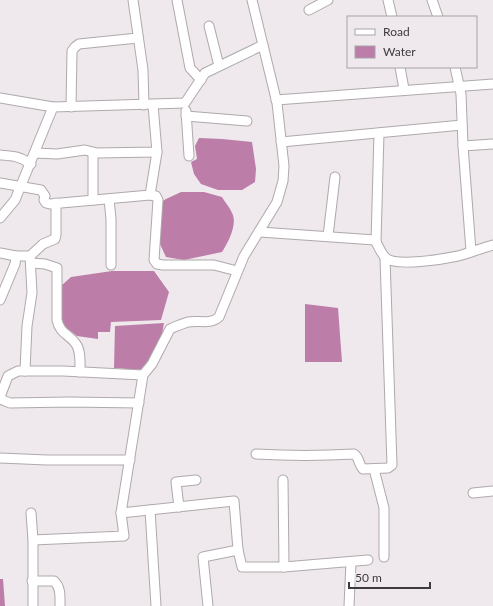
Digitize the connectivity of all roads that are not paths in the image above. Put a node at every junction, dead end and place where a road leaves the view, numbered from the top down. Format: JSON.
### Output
{"nodes":[{"id":1,"x":133,"y":0,"type":"edge"},
{"id":2,"x":177,"y":0,"type":"edge"},
{"id":3,"x":252,"y":0,"type":"edge"},
{"id":4,"x":328,"y":0,"type":"edge"},
{"id":5,"x":388,"y":0,"type":"edge"},
{"id":6,"x":432,"y":0,"type":"edge"},
{"id":7,"x":309,"y":10,"type":"dead end"},
{"id":8,"x":392,"y":16,"type":"edge"},
{"id":9,"x":438,"y":16,"type":"edge"},
{"id":10,"x":210,"y":26,"type":"dead end"},
{"id":11,"x":138,"y":38,"type":"junction"},
{"id":12,"x":263,"y":45,"type":"junction"},
{"id":13,"x":219,"y":66,"type":"junction"},
{"id":14,"x":400,"y":68,"type":"edge"},
{"id":15,"x":455,"y":68,"type":"edge"},
{"id":16,"x":201,"y":80,"type":"junction"},
{"id":17,"x":493,"y":84,"type":"edge"},
{"id":18,"x":459,"y":86,"type":"junction"},
{"id":19,"x":404,"y":90,"type":"junction"},
{"id":20,"x":0,"y":98,"type":"edge"},
{"id":21,"x":276,"y":100,"type":"junction"},
{"id":22,"x":186,"y":103,"type":"junction"},
{"id":23,"x":148,"y":105,"type":"junction"},
{"id":24,"x":53,"y":107,"type":"junction"},
{"id":25,"x":71,"y":107,"type":"junction"},
{"id":26,"x":186,"y":116,"type":"junction"},
{"id":27,"x":247,"y":120,"type":"dead end"},
{"id":28,"x":462,"y":125,"type":"junction"},
{"id":29,"x":379,"y":133,"type":"junction"},
{"id":30,"x":281,"y":142,"type":"junction"},
{"id":31,"x":493,"y":144,"type":"edge"},
{"id":32,"x":463,"y":146,"type":"junction"},
{"id":33,"x":93,"y":152,"type":"junction"},
{"id":34,"x":157,"y":152,"type":"junction"},
{"id":35,"x":35,"y":153,"type":"junction"},
{"id":36,"x":0,"y":156,"type":"edge"},
{"id":37,"x":189,"y":156,"type":"dead end"},
{"id":38,"x":31,"y":164,"type":"junction"},
{"id":39,"x":335,"y":177,"type":"dead end"},
{"id":40,"x":0,"y":183,"type":"edge"},
{"id":41,"x":21,"y":186,"type":"junction"},
{"id":42,"x":150,"y":194,"type":"junction"},
{"id":43,"x":109,"y":199,"type":"junction"},
{"id":44,"x":93,"y":200,"type":"junction"},
{"id":45,"x":56,"y":203,"type":"junction"},
{"id":46,"x":0,"y":218,"type":"edge"},
{"id":47,"x":260,"y":232,"type":"junction"},
{"id":48,"x":328,"y":236,"type":"junction"},
{"id":49,"x":376,"y":242,"type":"junction"},
{"id":50,"x":493,"y":245,"type":"edge"},
{"id":51,"x":471,"y":251,"type":"junction"},
{"id":52,"x":0,"y":253,"type":"edge"},
{"id":53,"x":16,"y":256,"type":"junction"},
{"id":54,"x":385,"y":258,"type":"junction"},
{"id":55,"x":30,"y":260,"type":"junction"},
{"id":56,"x":111,"y":265,"type":"dead end"},
{"id":57,"x":237,"y":271,"type":"junction"},
{"id":58,"x":0,"y":300,"type":"edge"},
{"id":59,"x":25,"y":371,"type":"junction"},
{"id":60,"x":80,"y":372,"type":"junction"},
{"id":61,"x":143,"y":376,"type":"junction"},
{"id":62,"x":0,"y":398,"type":"edge"},
{"id":63,"x":139,"y":403,"type":"junction"},
{"id":64,"x":256,"y":454,"type":"dead end"},
{"id":65,"x":0,"y":458,"type":"edge"},
{"id":66,"x":130,"y":460,"type":"junction"},
{"id":67,"x":374,"y":469,"type":"junction"},
{"id":68,"x":196,"y":480,"type":"dead end"},
{"id":69,"x":283,"y":480,"type":"dead end"},
{"id":70,"x":493,"y":491,"type":"edge"},
{"id":71,"x":473,"y":493,"type":"dead end"},
{"id":72,"x":179,"y":507,"type":"junction"},
{"id":73,"x":150,"y":510,"type":"junction"},
{"id":74,"x":121,"y":512,"type":"junction"},
{"id":75,"x":30,"y":513,"type":"dead end"},
{"id":76,"x":33,"y":540,"type":"junction"},
{"id":77,"x":238,"y":550,"type":"junction"},
{"id":78,"x":384,"y":557,"type":"dead end"},
{"id":79,"x":368,"y":560,"type":"dead end"},
{"id":80,"x":351,"y":562,"type":"junction"},
{"id":81,"x":284,"y":567,"type":"junction"},
{"id":82,"x":32,"y":581,"type":"junction"},
{"id":83,"x":33,"y":606,"type":"edge"},
{"id":84,"x":60,"y":606,"type":"edge"},
{"id":85,"x":156,"y":606,"type":"edge"},
{"id":86,"x":208,"y":606,"type":"edge"},
{"id":87,"x":349,"y":606,"type":"edge"}],
"edges":[{"from":1,"to":11,"type":"street"},
{"from":2,"to":16,"type":"street"},
{"from":3,"to":12,"type":"street"},
{"from":4,"to":7,"type":"street"},
{"from":5,"to":8,"type":"street"},
{"from":6,"to":9,"type":"street"},
{"from":10,"to":13,"type":"street"},
{"from":11,"to":23,"type":"street"},
{"from":11,"to":25,"type":"street"},
{"from":12,"to":13,"type":"street"},
{"from":12,"to":21,"type":"street"},
{"from":13,"to":16,"type":"street"},
{"from":14,"to":19,"type":"street"},
{"from":15,"to":18,"type":"street"},
{"from":16,"to":22,"type":"street"},
{"from":17,"to":18,"type":"street"},
{"from":18,"to":19,"type":"street"},
{"from":18,"to":28,"type":"street"},
{"from":19,"to":21,"type":"street"},
{"from":20,"to":24,"type":"street"},
{"from":21,"to":30,"type":"street"},
{"from":22,"to":23,"type":"street"},
{"from":22,"to":26,"type":"street"},
{"from":23,"to":25,"type":"street"},
{"from":23,"to":34,"type":"street"},
{"from":24,"to":25,"type":"street"},
{"from":24,"to":35,"type":"street"},
{"from":26,"to":27,"type":"street"},
{"from":26,"to":37,"type":"street"},
{"from":28,"to":29,"type":"street"},
{"from":28,"to":32,"type":"street"},
{"from":29,"to":30,"type":"street"},
{"from":29,"to":49,"type":"street"},
{"from":30,"to":47,"type":"street"},
{"from":31,"to":32,"type":"street"},
{"from":32,"to":51,"type":"street"},
{"from":33,"to":34,"type":"street"},
{"from":33,"to":35,"type":"street"},
{"from":33,"to":44,"type":"street"},
{"from":34,"to":42,"type":"street"},
{"from":35,"to":38,"type":"street"},
{"from":36,"to":38,"type":"street"},
{"from":38,"to":41,"type":"street"},
{"from":39,"to":48,"type":"street"},
{"from":40,"to":41,"type":"street"},
{"from":41,"to":45,"type":"street"},
{"from":41,"to":46,"type":"street"},
{"from":42,"to":43,"type":"street"},
{"from":42,"to":57,"type":"street"},
{"from":43,"to":44,"type":"street"},
{"from":43,"to":56,"type":"street"},
{"from":44,"to":45,"type":"street"},
{"from":45,"to":55,"type":"street"},
{"from":47,"to":48,"type":"street"},
{"from":47,"to":57,"type":"street"},
{"from":48,"to":49,"type":"street"},
{"from":49,"to":54,"type":"street"},
{"from":50,"to":51,"type":"street"},
{"from":51,"to":54,"type":"street"},
{"from":52,"to":53,"type":"street"},
{"from":53,"to":55,"type":"street"},
{"from":53,"to":58,"type":"street"},
{"from":54,"to":67,"type":"street"},
{"from":55,"to":59,"type":"street"},
{"from":55,"to":60,"type":"street"},
{"from":57,"to":61,"type":"street"},
{"from":59,"to":60,"type":"street"},
{"from":59,"to":62,"type":"street"},
{"from":60,"to":61,"type":"street"},
{"from":61,"to":63,"type":"street"},
{"from":62,"to":63,"type":"street"},
{"from":63,"to":66,"type":"street"},
{"from":64,"to":67,"type":"street"},
{"from":65,"to":66,"type":"street"},
{"from":66,"to":74,"type":"street"},
{"from":67,"to":78,"type":"street"},
{"from":68,"to":72,"type":"street"},
{"from":69,"to":81,"type":"street"},
{"from":70,"to":71,"type":"street"},
{"from":72,"to":73,"type":"street"},
{"from":72,"to":77,"type":"street"},
{"from":73,"to":74,"type":"street"},
{"from":73,"to":85,"type":"street"},
{"from":74,"to":76,"type":"street"},
{"from":75,"to":76,"type":"street"},
{"from":76,"to":82,"type":"street"},
{"from":77,"to":81,"type":"street"},
{"from":77,"to":86,"type":"street"},
{"from":79,"to":80,"type":"street"},
{"from":80,"to":81,"type":"street"},
{"from":80,"to":87,"type":"street"},
{"from":82,"to":83,"type":"street"},
{"from":82,"to":84,"type":"street"}]}
